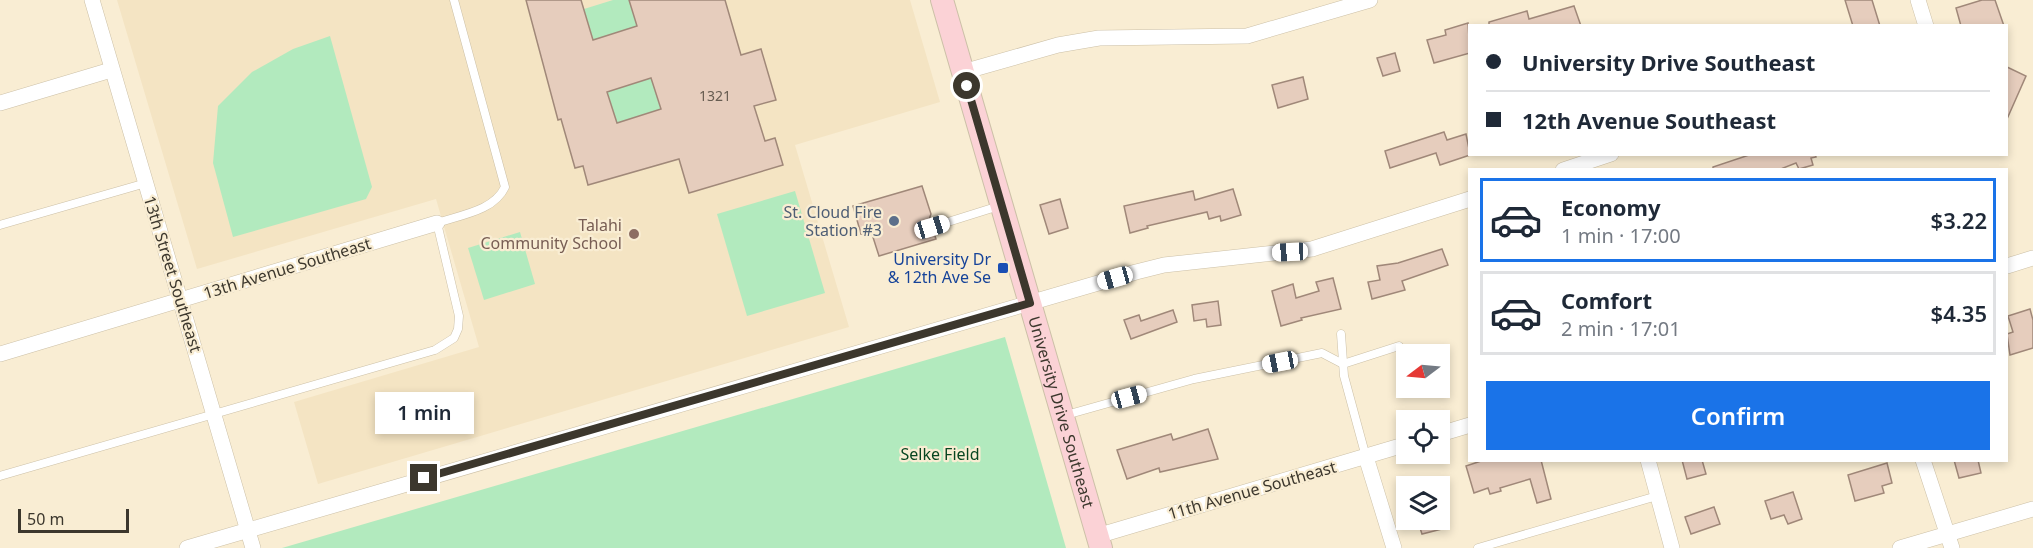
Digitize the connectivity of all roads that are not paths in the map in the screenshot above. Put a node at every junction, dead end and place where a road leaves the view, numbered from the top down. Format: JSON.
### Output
{"nodes":[{"id":1,"x":92,"y":0,"type":"edge"},
{"id":2,"x":454,"y":0,"type":"edge"},
{"id":3,"x":942,"y":0,"type":"edge"},
{"id":4,"x":1370,"y":0,"type":"edge"},
{"id":5,"x":1918,"y":0,"type":"edge"},
{"id":6,"x":1925,"y":24,"type":"edge"},
{"id":7,"x":111,"y":70,"type":"junction"},
{"id":8,"x":963,"y":72,"type":"junction"},
{"id":9,"x":0,"y":103,"type":"edge"},
{"id":10,"x":1605,"y":156,"type":"edge"},
{"id":11,"x":1569,"y":168,"type":"edge"},
{"id":12,"x":146,"y":183,"type":"junction"},
{"id":13,"x":1468,"y":200,"type":"edge"},
{"id":14,"x":1002,"y":206,"type":"junction"},
{"id":15,"x":437,"y":223,"type":"junction"},
{"id":16,"x":0,"y":225,"type":"edge"},
{"id":17,"x":932,"y":227,"type":"dead end"},
{"id":18,"x":2033,"y":258,"type":"edge"},
{"id":19,"x":2008,"y":266,"type":"edge"},
{"id":20,"x":181,"y":300,"type":"junction"},
{"id":21,"x":1030,"y":303,"type":"junction"},
{"id":22,"x":1341,"y":334,"type":"dead end"},
{"id":23,"x":1396,"y":347,"type":"edge"},
{"id":24,"x":0,"y":354,"type":"edge"},
{"id":25,"x":1343,"y":364,"type":"junction"},
{"id":26,"x":214,"y":414,"type":"junction"},
{"id":27,"x":1062,"y":416,"type":"junction"},
{"id":28,"x":1468,"y":426,"type":"edge"},
{"id":29,"x":1450,"y":431,"type":"edge"},
{"id":30,"x":1396,"y":447,"type":"edge"},
{"id":31,"x":1366,"y":457,"type":"junction"},
{"id":32,"x":1649,"y":462,"type":"edge"},
{"id":33,"x":1924,"y":462,"type":"edge"},
{"id":34,"x":0,"y":476,"type":"edge"},
{"id":35,"x":1658,"y":496,"type":"junction"},
{"id":36,"x":2033,"y":509,"type":"edge"},
{"id":37,"x":248,"y":530,"type":"junction"},
{"id":38,"x":1950,"y":541,"type":"edge"},
{"id":39,"x":1099,"y":542,"type":"edge"},
{"id":40,"x":187,"y":548,"type":"edge"},
{"id":41,"x":254,"y":548,"type":"edge"},
{"id":42,"x":1394,"y":548,"type":"edge"},
{"id":43,"x":1478,"y":548,"type":"edge"},
{"id":44,"x":1672,"y":548,"type":"edge"},
{"id":45,"x":1900,"y":548,"type":"edge"}],
"edges":[{"from":1,"to":7,"type":"street","name":"13th Street Southeast"},
{"from":2,"to":15,"type":"lane"},
{"from":3,"to":8,"type":"street","name":"University Drive Southeast"},
{"from":4,"to":8,"type":"street"},
{"from":5,"to":6,"type":"street"},
{"from":7,"to":9,"type":"street"},
{"from":7,"to":12,"type":"street","name":"13th Street Southeast"},
{"from":8,"to":14,"type":"street","name":"University Drive Southeast"},
{"from":10,"to":11,"type":"street"},
{"from":12,"to":16,"type":"lane"},
{"from":12,"to":20,"type":"street","name":"13th Street Southeast"},
{"from":13,"to":21,"type":"street"},
{"from":14,"to":17,"type":"lane"},
{"from":14,"to":21,"type":"street","name":"University Drive Southeast"},
{"from":15,"to":20,"type":"street","name":"13th Avenue Southeast"},
{"from":15,"to":26,"type":"lane"},
{"from":18,"to":19,"type":"street"},
{"from":20,"to":24,"type":"street","name":"13th Avenue Southeast"},
{"from":20,"to":26,"type":"street","name":"13th Street Southeast"},
{"from":21,"to":27,"type":"street","name":"University Drive Southeast"},
{"from":21,"to":37,"type":"street"},
{"from":22,"to":25,"type":"lane"},
{"from":23,"to":25,"type":"lane"},
{"from":25,"to":27,"type":"lane"},
{"from":25,"to":31,"type":"lane"},
{"from":26,"to":34,"type":"lane"},
{"from":26,"to":37,"type":"street","name":"13th Street Southeast"},
{"from":27,"to":39,"type":"street","name":"University Drive Southeast"},
{"from":28,"to":29,"type":"street"},
{"from":30,"to":31,"type":"street","name":"11th Avenue Southeast"},
{"from":31,"to":39,"type":"street","name":"11th Avenue Southeast"},
{"from":31,"to":42,"type":"street"},
{"from":32,"to":35,"type":"street"},
{"from":33,"to":38,"type":"street"},
{"from":35,"to":43,"type":"lane"},
{"from":35,"to":44,"type":"street"},
{"from":36,"to":38,"type":"street"},
{"from":37,"to":40,"type":"street"},
{"from":37,"to":41,"type":"street","name":"13th Street Southeast"},
{"from":38,"to":45,"type":"street"}]}
